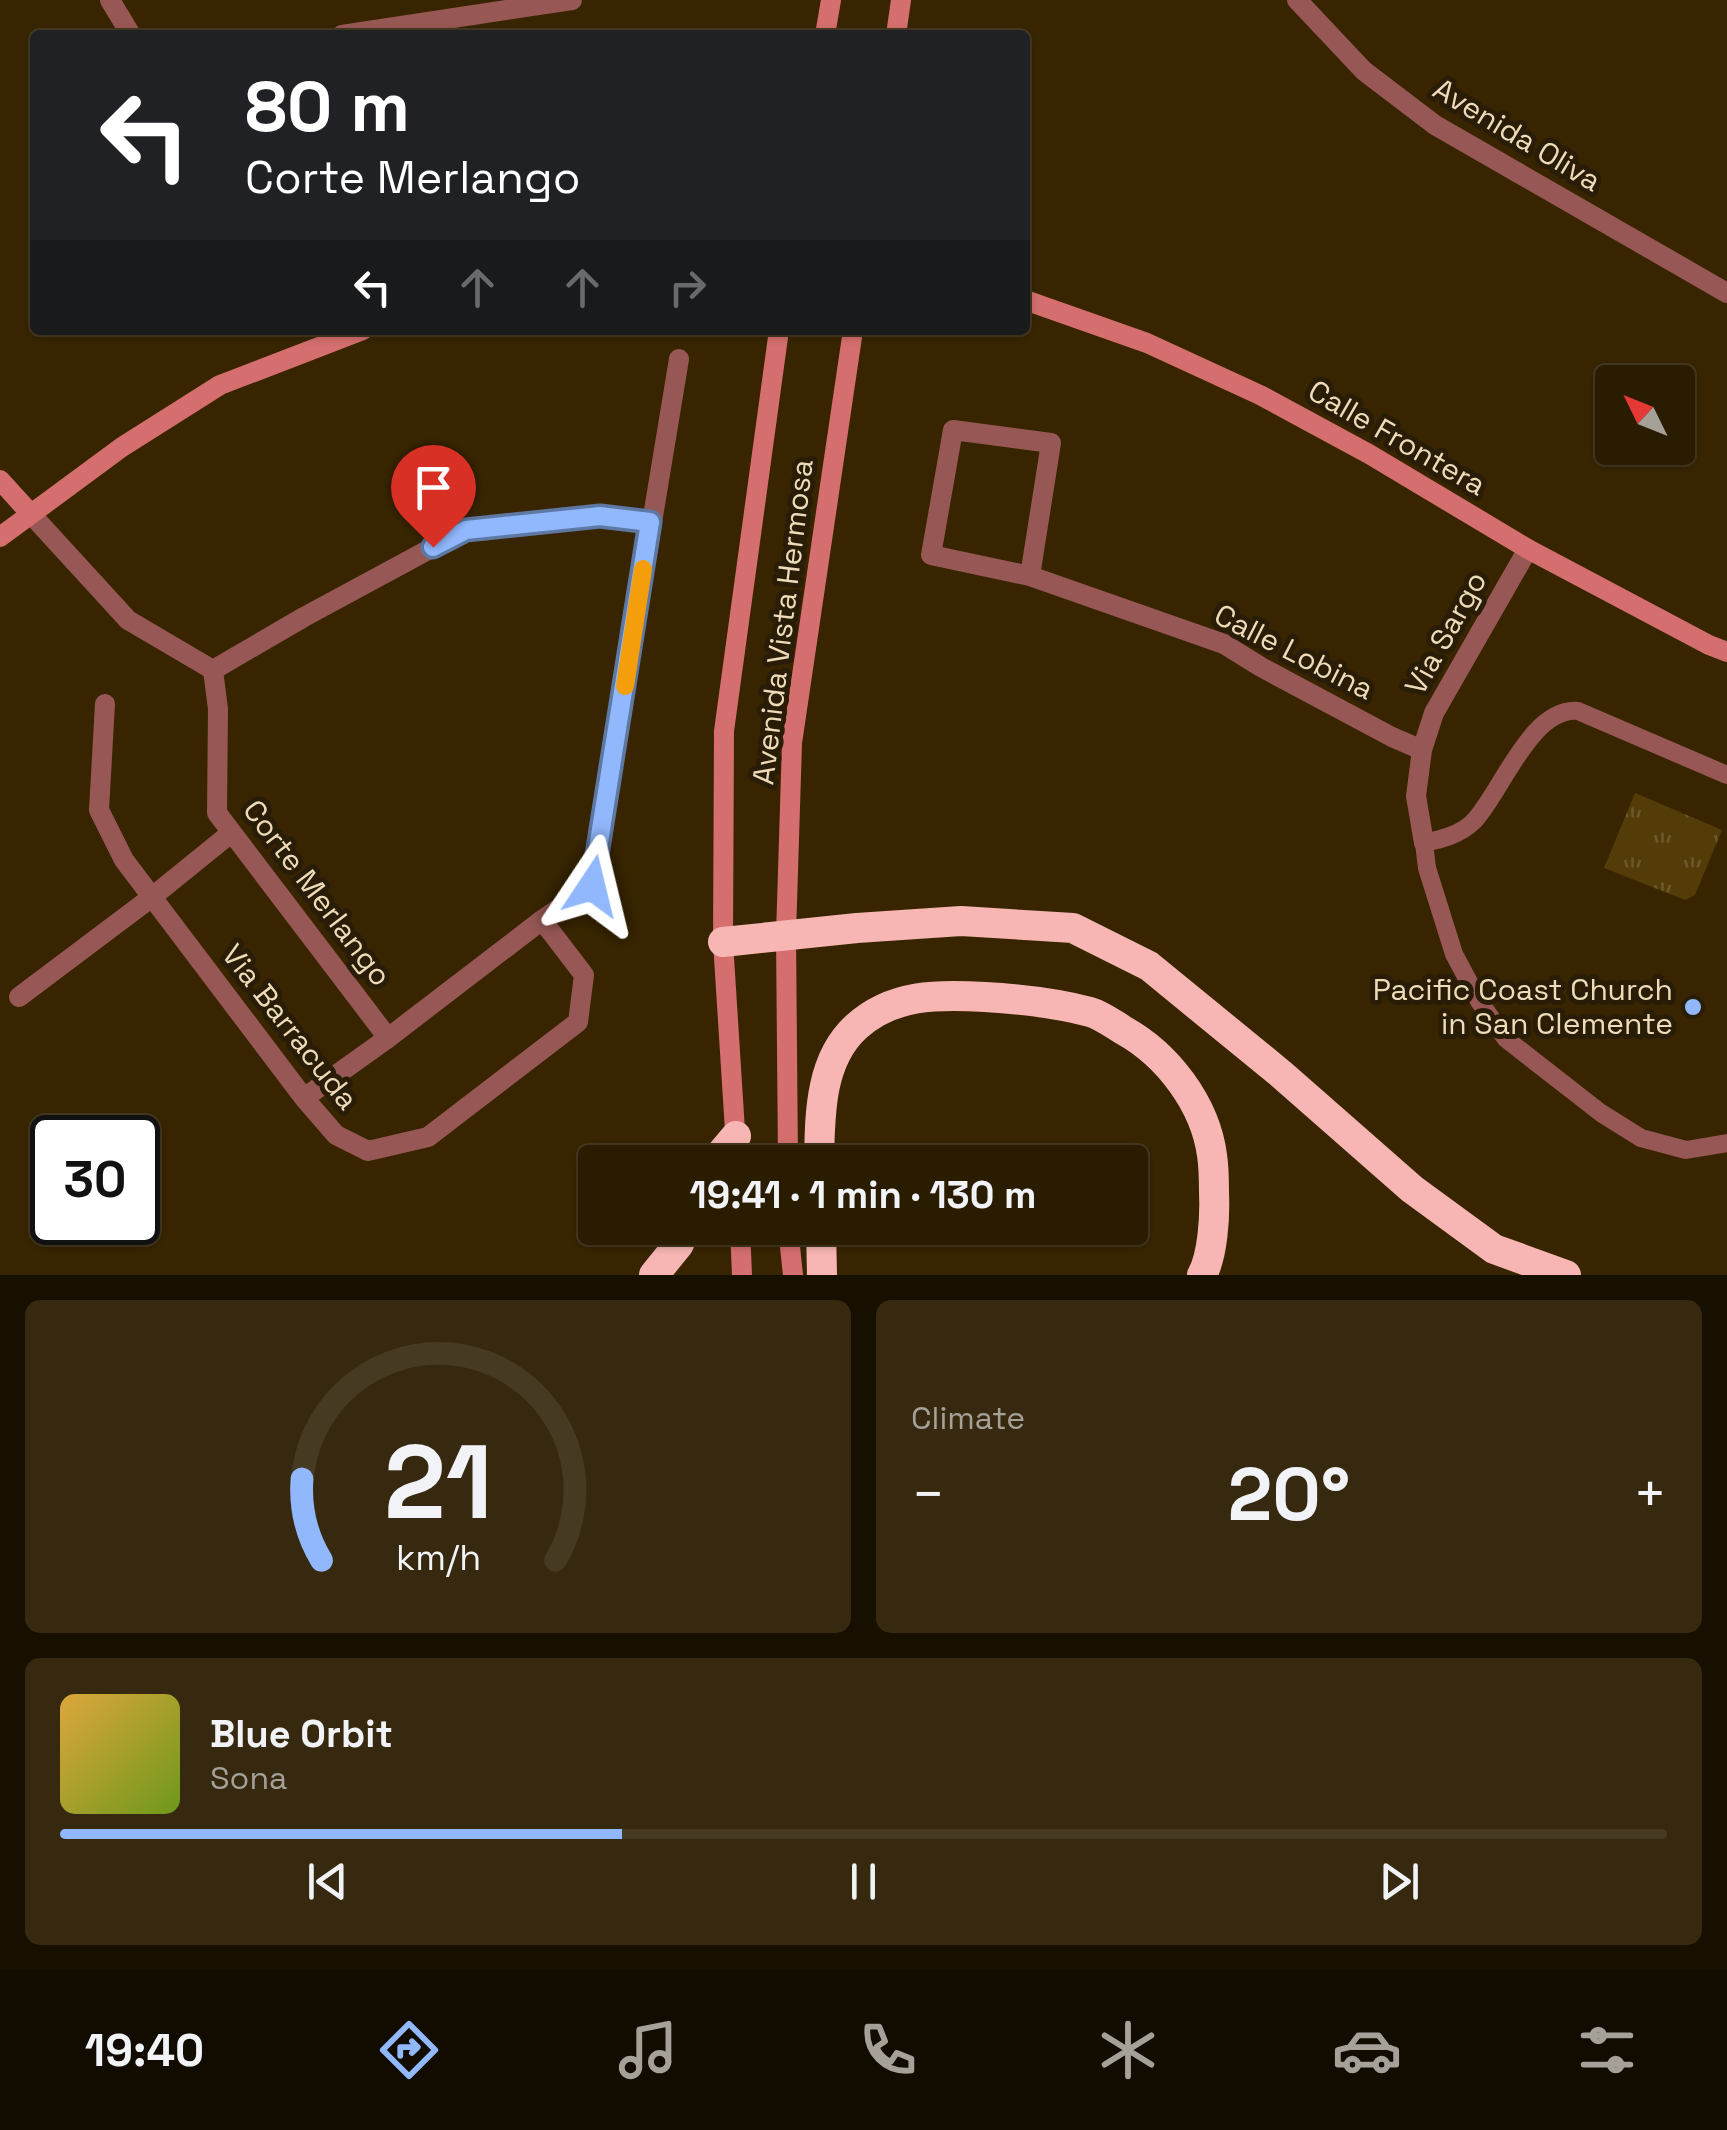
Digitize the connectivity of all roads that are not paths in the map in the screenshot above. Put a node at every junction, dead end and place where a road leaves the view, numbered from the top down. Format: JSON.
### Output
{"nodes":[{"id":1,"x":110,"y":0,"type":"edge"},
{"id":2,"x":572,"y":0,"type":"edge"},
{"id":3,"x":831,"y":0,"type":"edge"},
{"id":4,"x":901,"y":0,"type":"edge"},
{"id":5,"x":1298,"y":0,"type":"edge"},
{"id":6,"x":128,"y":30,"type":"edge"},
{"id":7,"x":375,"y":30,"type":"edge"},
{"id":8,"x":827,"y":30,"type":"edge"},
{"id":9,"x":897,"y":30,"type":"edge"},
{"id":10,"x":1727,"y":294,"type":"edge"},
{"id":11,"x":1030,"y":302,"type":"edge"},
{"id":12,"x":351,"y":335,"type":"edge"},
{"id":13,"x":778,"y":335,"type":"edge"},
{"id":14,"x":852,"y":335,"type":"edge"},
{"id":15,"x":679,"y":359,"type":"dead end"},
{"id":16,"x":0,"y":480,"type":"edge"},
{"id":17,"x":30,"y":513,"type":"junction"},
{"id":18,"x":650,"y":522,"type":"junction"},
{"id":19,"x":0,"y":537,"type":"edge"},
{"id":20,"x":1528,"y":548,"type":"junction"},
{"id":21,"x":1030,"y":576,"type":"junction"},
{"id":22,"x":1727,"y":652,"type":"edge"},
{"id":23,"x":213,"y":670,"type":"junction"},
{"id":24,"x":105,"y":704,"type":"dead end"},
{"id":25,"x":1422,"y":750,"type":"junction"},
{"id":26,"x":1727,"y":775,"type":"edge"},
{"id":27,"x":230,"y":833,"type":"junction"},
{"id":28,"x":1424,"y":843,"type":"junction"},
{"id":29,"x":152,"y":897,"type":"junction"},
{"id":30,"x":542,"y":920,"type":"junction"},
{"id":31,"x":786,"y":935,"type":"junction"},
{"id":32,"x":723,"y":942,"type":"junction"},
{"id":33,"x":19,"y":998,"type":"dead end"},
{"id":34,"x":388,"y":1038,"type":"junction"},
{"id":35,"x":304,"y":1098,"type":"junction"},
{"id":36,"x":1727,"y":1143,"type":"edge"},
{"id":37,"x":736,"y":1145,"type":"edge"},
{"id":38,"x":788,"y":1145,"type":"edge"},
{"id":39,"x":819,"y":1145,"type":"edge"},
{"id":40,"x":678,"y":1245,"type":"edge"},
{"id":41,"x":741,"y":1245,"type":"edge"},
{"id":42,"x":790,"y":1245,"type":"edge"},
{"id":43,"x":821,"y":1245,"type":"edge"},
{"id":44,"x":654,"y":1275,"type":"edge"},
{"id":45,"x":742,"y":1275,"type":"edge"},
{"id":46,"x":793,"y":1275,"type":"edge"},
{"id":47,"x":822,"y":1275,"type":"edge"},
{"id":48,"x":1202,"y":1275,"type":"edge"},
{"id":49,"x":1566,"y":1275,"type":"edge"}],
"edges":[{"from":1,"to":6,"type":"street"},
{"from":2,"to":7,"type":"street"},
{"from":3,"to":8,"type":"main road"},
{"from":4,"to":9,"type":"main road"},
{"from":5,"to":10,"type":"street","name":"Avenida Oliva"},
{"from":11,"to":20,"type":"main road","name":"Calle Frontera"},
{"from":12,"to":17,"type":"main road"},
{"from":13,"to":32,"type":"main road","name":"Avenida Vista Hermosa"},
{"from":14,"to":31,"type":"main road","name":"Avenida Vista Hermosa"},
{"from":15,"to":18,"type":"street"},
{"from":16,"to":17,"type":"main road"},
{"from":17,"to":19,"type":"main road"},
{"from":17,"to":23,"type":"street"},
{"from":18,"to":23,"type":"street"},
{"from":18,"to":30,"type":"street"},
{"from":20,"to":22,"type":"main road","name":"Calle Frontera"},
{"from":20,"to":25,"type":"street","name":"Via Sargo"},
{"from":21,"to":21,"type":"street","name":"Calle Lobina"},
{"from":21,"to":25,"type":"street","name":"Calle Lobina"},
{"from":23,"to":27,"type":"street","name":"Corte Merlango"},
{"from":24,"to":29,"type":"street","name":"Via Barracuda"},
{"from":25,"to":28,"type":"street"},
{"from":26,"to":28,"type":"lane"},
{"from":27,"to":29,"type":"street"},
{"from":27,"to":34,"type":"street","name":"Corte Merlango"},
{"from":28,"to":36,"type":"lane"},
{"from":29,"to":33,"type":"street"},
{"from":29,"to":35,"type":"street","name":"Via Barracuda"},
{"from":30,"to":34,"type":"street"},
{"from":30,"to":35,"type":"street","name":"Via Barracuda"},
{"from":31,"to":32,"type":"highway"},
{"from":31,"to":38,"type":"main road","name":"Avenida Vista Hermosa"},
{"from":31,"to":49,"type":"highway"},
{"from":32,"to":37,"type":"main road","name":"Avenida Vista Hermosa"},
{"from":34,"to":35,"type":"street"},
{"from":39,"to":48,"type":"highway"},
{"from":40,"to":44,"type":"highway"},
{"from":41,"to":45,"type":"main road"},
{"from":42,"to":46,"type":"main road"},
{"from":43,"to":47,"type":"highway"}]}
